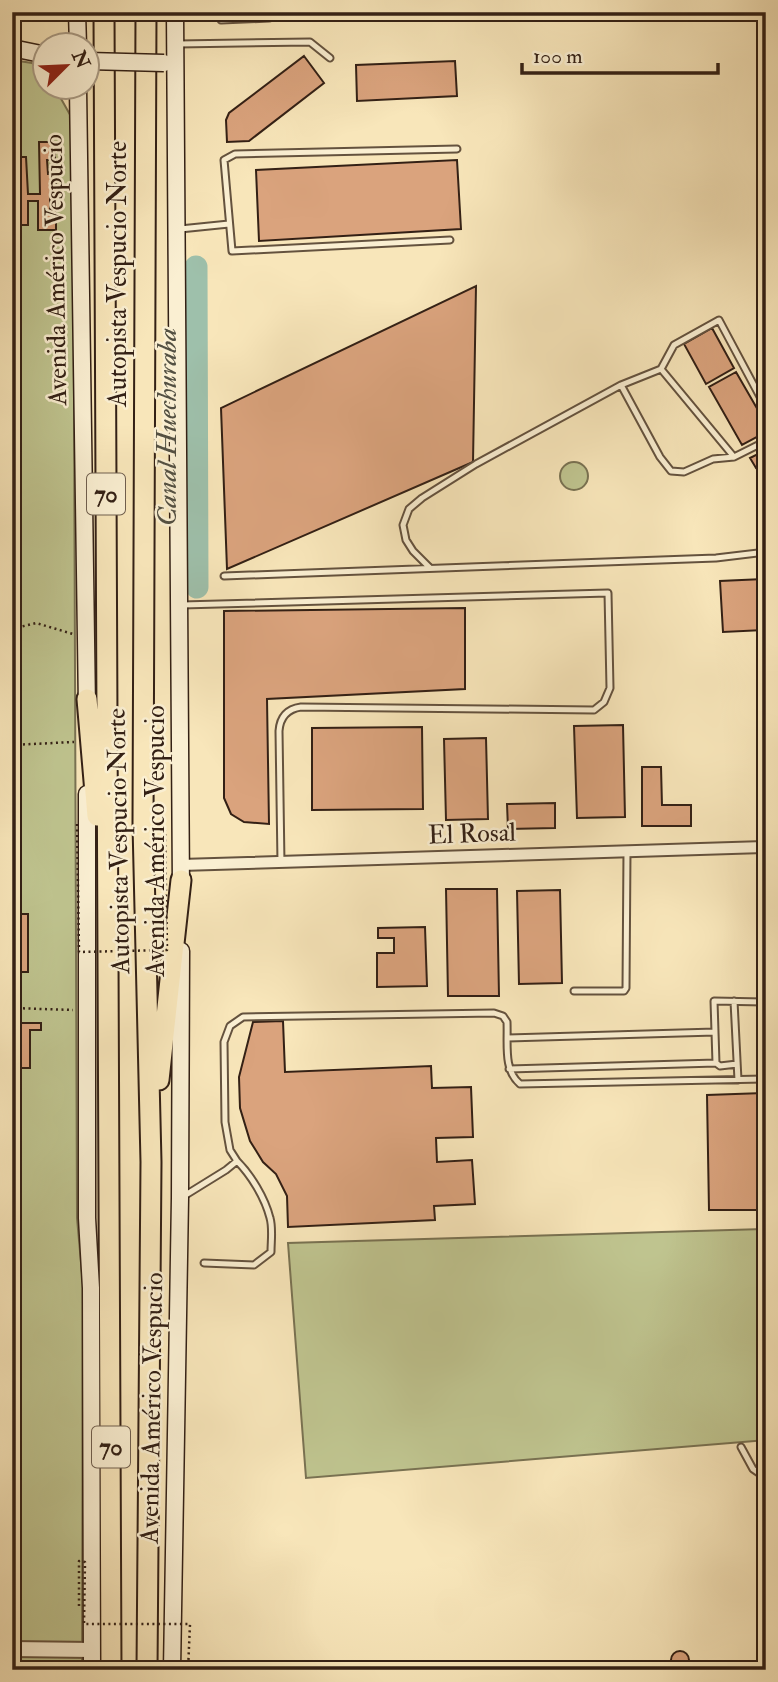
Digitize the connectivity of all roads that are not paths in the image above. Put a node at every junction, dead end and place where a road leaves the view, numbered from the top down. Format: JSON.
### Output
{"nodes":[{"id":1,"x":78,"y":12,"type":"edge"},
{"id":2,"x":104,"y":12,"type":"edge"},
{"id":3,"x":145,"y":12,"type":"edge"},
{"id":4,"x":175,"y":12,"type":"edge"},
{"id":5,"x":221,"y":12,"type":"edge"},
{"id":6,"x":269,"y":12,"type":"edge"},
{"id":7,"x":78,"y":32,"type":"edge"},
{"id":8,"x":175,"y":44,"type":"junction"},
{"id":9,"x":12,"y":48,"type":"edge"},
{"id":10,"x":32,"y":53,"type":"edge"},
{"id":11,"x":330,"y":58,"type":"dead end"},
{"id":12,"x":102,"y":61,"type":"edge"},
{"id":13,"x":170,"y":63,"type":"junction"},
{"id":14,"x":71,"y":102,"type":"edge"},
{"id":15,"x":78,"y":102,"type":"edge"},
{"id":16,"x":78,"y":115,"type":"junction"},
{"id":17,"x":457,"y":149,"type":"dead end"},
{"id":18,"x":229,"y":223,"type":"junction"},
{"id":19,"x":175,"y":229,"type":"junction"},
{"id":20,"x":450,"y":240,"type":"dead end"},
{"id":21,"x":661,"y":369,"type":"junction"},
{"id":22,"x":621,"y":386,"type":"junction"},
{"id":23,"x":766,"y":408,"type":"edge"},
{"id":24,"x":766,"y":441,"type":"edge"},
{"id":25,"x":734,"y":457,"type":"junction"},
{"id":26,"x":766,"y":552,"type":"edge"},
{"id":27,"x":430,"y":568,"type":"junction"},
{"id":28,"x":225,"y":576,"type":"dead end"},
{"id":29,"x":179,"y":605,"type":"junction"},
{"id":30,"x":87,"y":699,"type":"junction"},
{"id":31,"x":766,"y":847,"type":"edge"},
{"id":32,"x":627,"y":852,"type":"junction"},
{"id":33,"x":281,"y":863,"type":"junction"},
{"id":34,"x":181,"y":873,"type":"junction"},
{"id":35,"x":109,"y":976,"type":"junction"},
{"id":36,"x":574,"y":991,"type":"dead end"},
{"id":37,"x":734,"y":1002,"type":"junction"},
{"id":38,"x":766,"y":1014,"type":"edge"},
{"id":39,"x":715,"y":1032,"type":"junction"},
{"id":40,"x":508,"y":1038,"type":"junction"},
{"id":41,"x":716,"y":1063,"type":"junction"},
{"id":42,"x":737,"y":1064,"type":"junction"},
{"id":43,"x":509,"y":1069,"type":"junction"},
{"id":44,"x":766,"y":1079,"type":"edge"},
{"id":45,"x":738,"y":1080,"type":"junction"},
{"id":46,"x":151,"y":1161,"type":"junction"},
{"id":47,"x":237,"y":1161,"type":"junction"},
{"id":48,"x":180,"y":1198,"type":"junction"},
{"id":49,"x":204,"y":1263,"type":"dead end"},
{"id":50,"x":741,"y":1447,"type":"dead end"},
{"id":51,"x":766,"y":1478,"type":"edge"},
{"id":52,"x":12,"y":1649,"type":"edge"},
{"id":53,"x":92,"y":1650,"type":"junction"},
{"id":54,"x":92,"y":1670,"type":"edge"},
{"id":55,"x":111,"y":1670,"type":"edge"},
{"id":56,"x":147,"y":1670,"type":"edge"},
{"id":57,"x":172,"y":1670,"type":"edge"}],
"edges":[{"from":1,"to":7,"type":"main road"},
{"from":2,"to":35,"type":"highway","name":"Autopista Vespucio Norte","number":"70"},
{"from":3,"to":46,"type":"highway","name":"Autopista Vespucio Norte","number":"70"},
{"from":4,"to":8,"type":"main road","name":"Avenida Américo Vespucio"},
{"from":5,"to":6,"type":"lane"},
{"from":8,"to":11,"type":"lane"},
{"from":8,"to":13,"type":"main road","name":"Avenida Américo Vespucio"},
{"from":9,"to":10,"type":"main road"},
{"from":12,"to":13,"type":"main road","bridge":true},
{"from":13,"to":19,"type":"main road","name":"Avenida Américo Vespucio"},
{"from":14,"to":16,"type":"main road"},
{"from":15,"to":16,"type":"main road","name":"Avenida Américo Vespucio"},
{"from":16,"to":30,"type":"main road","name":"Avenida Américo Vespucio"},
{"from":17,"to":18,"type":"lane"},
{"from":18,"to":19,"type":"lane"},
{"from":18,"to":20,"type":"lane"},
{"from":19,"to":29,"type":"main road","name":"Avenida Américo Vespucio"},
{"from":21,"to":22,"type":"lane"},
{"from":21,"to":23,"type":"lane"},
{"from":21,"to":25,"type":"lane"},
{"from":22,"to":25,"type":"lane"},
{"from":22,"to":27,"type":"lane"},
{"from":24,"to":25,"type":"lane"},
{"from":26,"to":27,"type":"lane"},
{"from":27,"to":28,"type":"lane"},
{"from":29,"to":33,"type":"lane"},
{"from":29,"to":34,"type":"main road","name":"Avenida Américo Vespucio"},
{"from":30,"to":35,"type":"highway"},
{"from":30,"to":53,"type":"main road","name":"Avenida Américo Vespucio"},
{"from":31,"to":32,"type":"street","name":"El Rosal"},
{"from":32,"to":33,"type":"street","name":"El Rosal"},
{"from":32,"to":36,"type":"lane"},
{"from":33,"to":34,"type":"street","name":"El Rosal"},
{"from":34,"to":46,"type":"highway"},
{"from":34,"to":48,"type":"main road","name":"Avenida Américo Vespucio"},
{"from":35,"to":55,"type":"highway","name":"Autopista Vespucio Norte","number":"70"},
{"from":37,"to":38,"type":"lane"},
{"from":37,"to":39,"type":"lane"},
{"from":37,"to":42,"type":"lane"},
{"from":39,"to":40,"type":"lane"},
{"from":39,"to":41,"type":"lane"},
{"from":40,"to":43,"type":"lane"},
{"from":40,"to":47,"type":"lane"},
{"from":41,"to":42,"type":"lane"},
{"from":41,"to":43,"type":"lane"},
{"from":42,"to":45,"type":"lane"},
{"from":43,"to":45,"type":"lane"},
{"from":44,"to":45,"type":"lane"},
{"from":46,"to":56,"type":"highway","name":"Autopista Vespucio Norte","number":"70"},
{"from":47,"to":48,"type":"lane"},
{"from":47,"to":49,"type":"lane"},
{"from":48,"to":57,"type":"main road","name":"Avenida Américo Vespucio"},
{"from":50,"to":51,"type":"lane"},
{"from":52,"to":53,"type":"street"},
{"from":53,"to":54,"type":"main road","name":"Avenida Américo Vespucio"}]}
